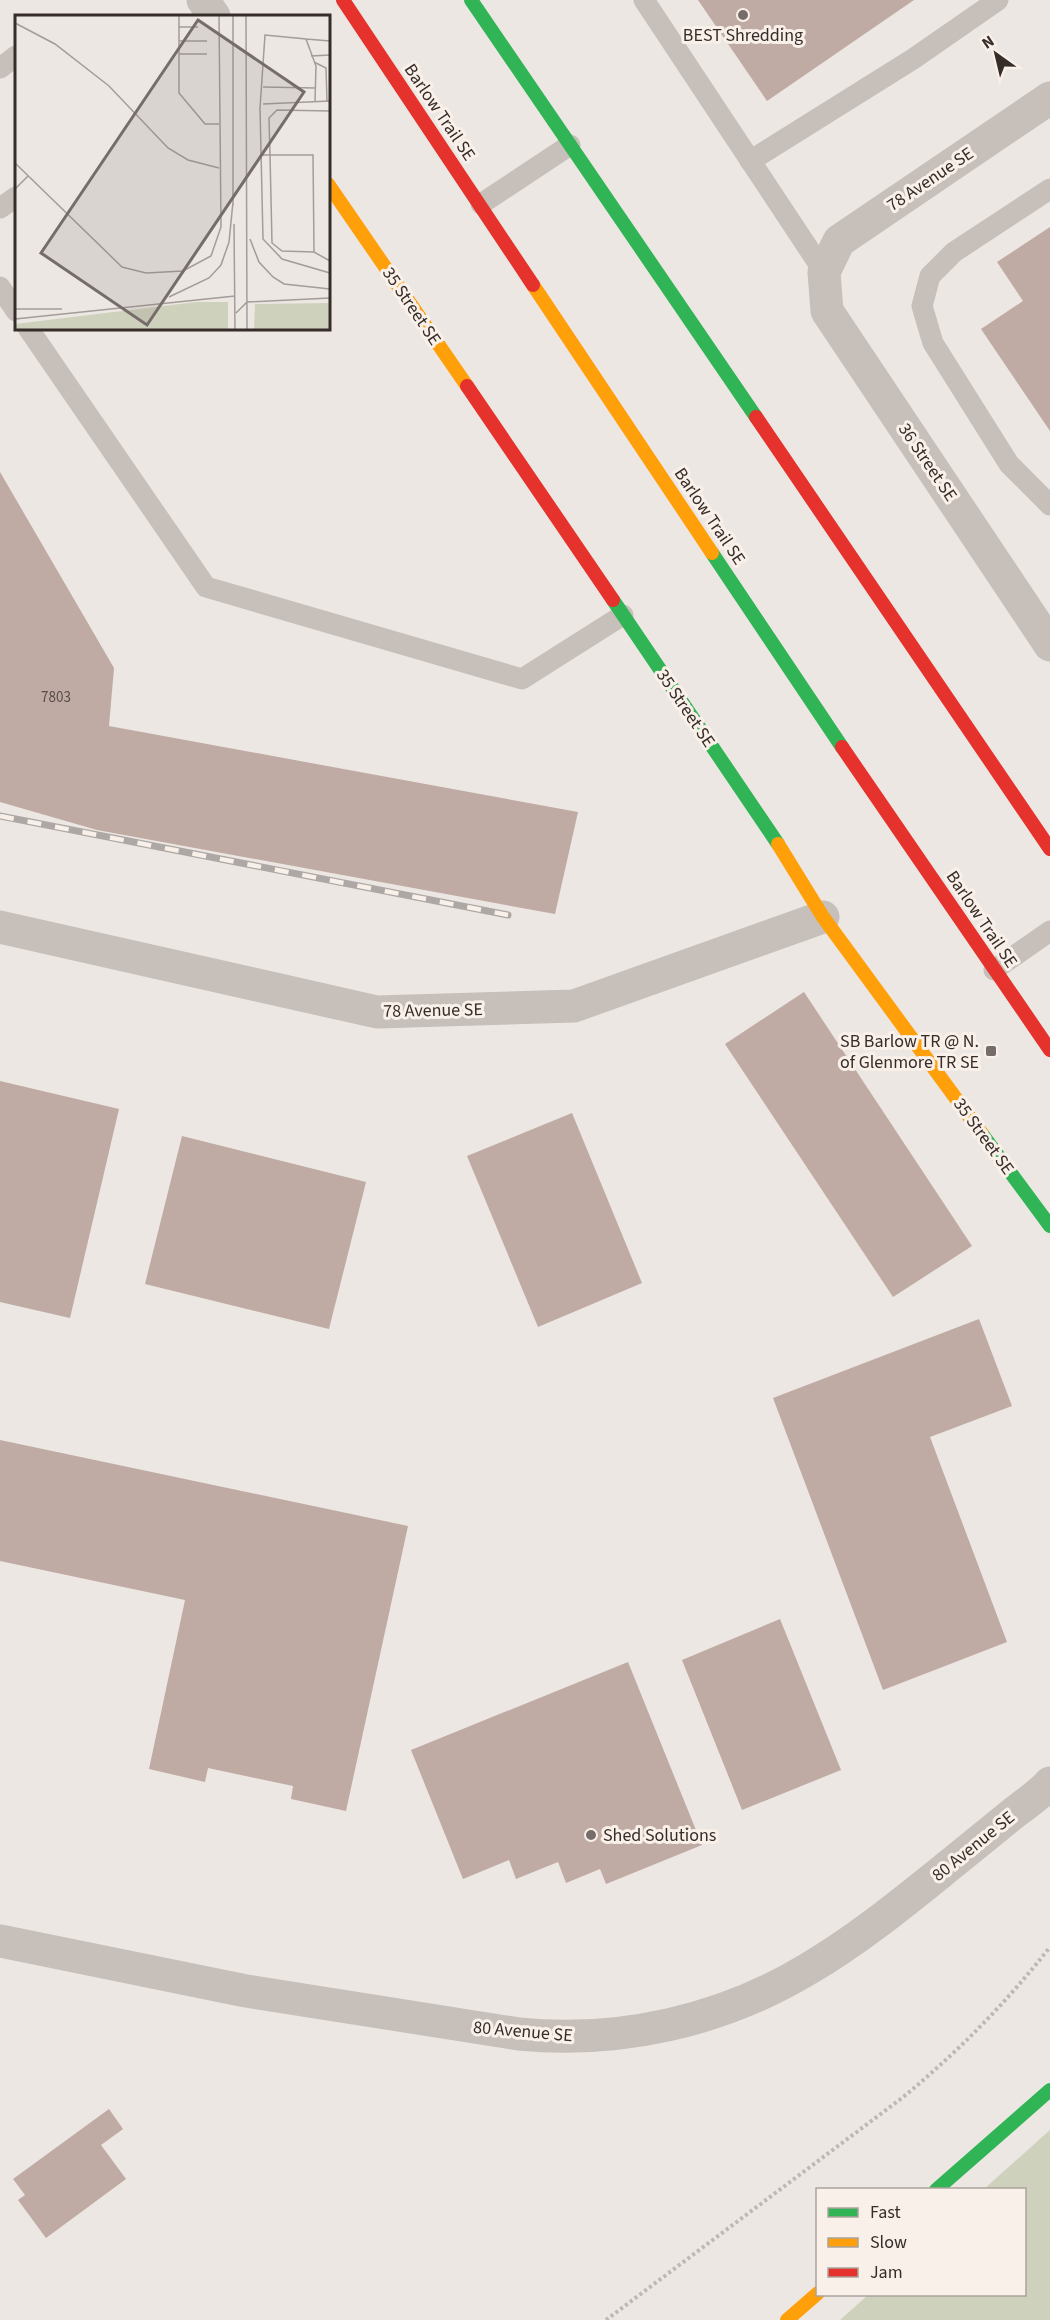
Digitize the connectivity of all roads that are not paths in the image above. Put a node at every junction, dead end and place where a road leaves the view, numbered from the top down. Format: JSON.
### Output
{"nodes":[{"id":1,"x":203,"y":0,"type":"edge"},
{"id":2,"x":343,"y":0,"type":"edge"},
{"id":3,"x":471,"y":0,"type":"edge"},
{"id":4,"x":644,"y":0,"type":"edge"},
{"id":5,"x":998,"y":0,"type":"edge"},
{"id":6,"x":213,"y":15,"type":"edge"},
{"id":7,"x":15,"y":57,"type":"edge"},
{"id":8,"x":0,"y":68,"type":"edge"},
{"id":9,"x":1050,"y":98,"type":"edge"},
{"id":10,"x":570,"y":146,"type":"junction"},
{"id":11,"x":750,"y":161,"type":"junction"},
{"id":12,"x":330,"y":187,"type":"edge"},
{"id":13,"x":1050,"y":189,"type":"edge"},
{"id":14,"x":15,"y":198,"type":"edge"},
{"id":15,"x":481,"y":204,"type":"junction"},
{"id":16,"x":0,"y":208,"type":"edge"},
{"id":17,"x":824,"y":272,"type":"junction"},
{"id":18,"x":0,"y":287,"type":"edge"},
{"id":19,"x":15,"y":310,"type":"edge"},
{"id":20,"x":29,"y":330,"type":"edge"},
{"id":21,"x":1050,"y":505,"type":"edge"},
{"id":22,"x":623,"y":615,"type":"junction"},
{"id":23,"x":1048,"y":637,"type":"edge"},
{"id":24,"x":1050,"y":849,"type":"edge"},
{"id":25,"x":823,"y":917,"type":"junction"},
{"id":26,"x":0,"y":927,"type":"edge"},
{"id":27,"x":1050,"y":931,"type":"edge"},
{"id":28,"x":994,"y":969,"type":"junction"},
{"id":29,"x":1050,"y":1050,"type":"edge"},
{"id":30,"x":1050,"y":1226,"type":"edge"},
{"id":31,"x":1050,"y":1783,"type":"edge"},
{"id":32,"x":0,"y":1941,"type":"edge"},
{"id":33,"x":1044,"y":2086,"type":"edge"},
{"id":34,"x":938,"y":2188,"type":"edge"},
{"id":35,"x":816,"y":2295,"type":"edge"},
{"id":36,"x":787,"y":2320,"type":"edge"}],
"edges":[{"from":1,"to":6,"type":"street"},
{"from":2,"to":15,"type":"main road","name":"Barlow Trail SE"},
{"from":3,"to":10,"type":"main road"},
{"from":4,"to":11,"type":"lane"},
{"from":5,"to":11,"type":"lane"},
{"from":7,"to":8,"type":"lane"},
{"from":9,"to":17,"type":"street","name":"78 Avenue SE"},
{"from":10,"to":15,"type":"lane"},
{"from":10,"to":24,"type":"main road"},
{"from":11,"to":17,"type":"lane"},
{"from":12,"to":22,"type":"main road","name":"35 Street SE"},
{"from":13,"to":21,"type":"lane"},
{"from":14,"to":16,"type":"lane"},
{"from":15,"to":28,"type":"main road","name":"Barlow Trail SE"},
{"from":17,"to":23,"type":"street","name":"36 Street SE"},
{"from":18,"to":19,"type":"lane"},
{"from":20,"to":22,"type":"lane"},
{"from":22,"to":25,"type":"main road","name":"35 Street SE"},
{"from":25,"to":26,"type":"street","name":"78 Avenue SE"},
{"from":25,"to":30,"type":"main road","name":"35 Street SE"},
{"from":27,"to":28,"type":"lane"},
{"from":28,"to":29,"type":"main road","name":"Barlow Trail SE"},
{"from":31,"to":32,"type":"street","name":"80 Avenue SE"},
{"from":33,"to":34,"type":"main road"},
{"from":35,"to":36,"type":"main road"}]}
